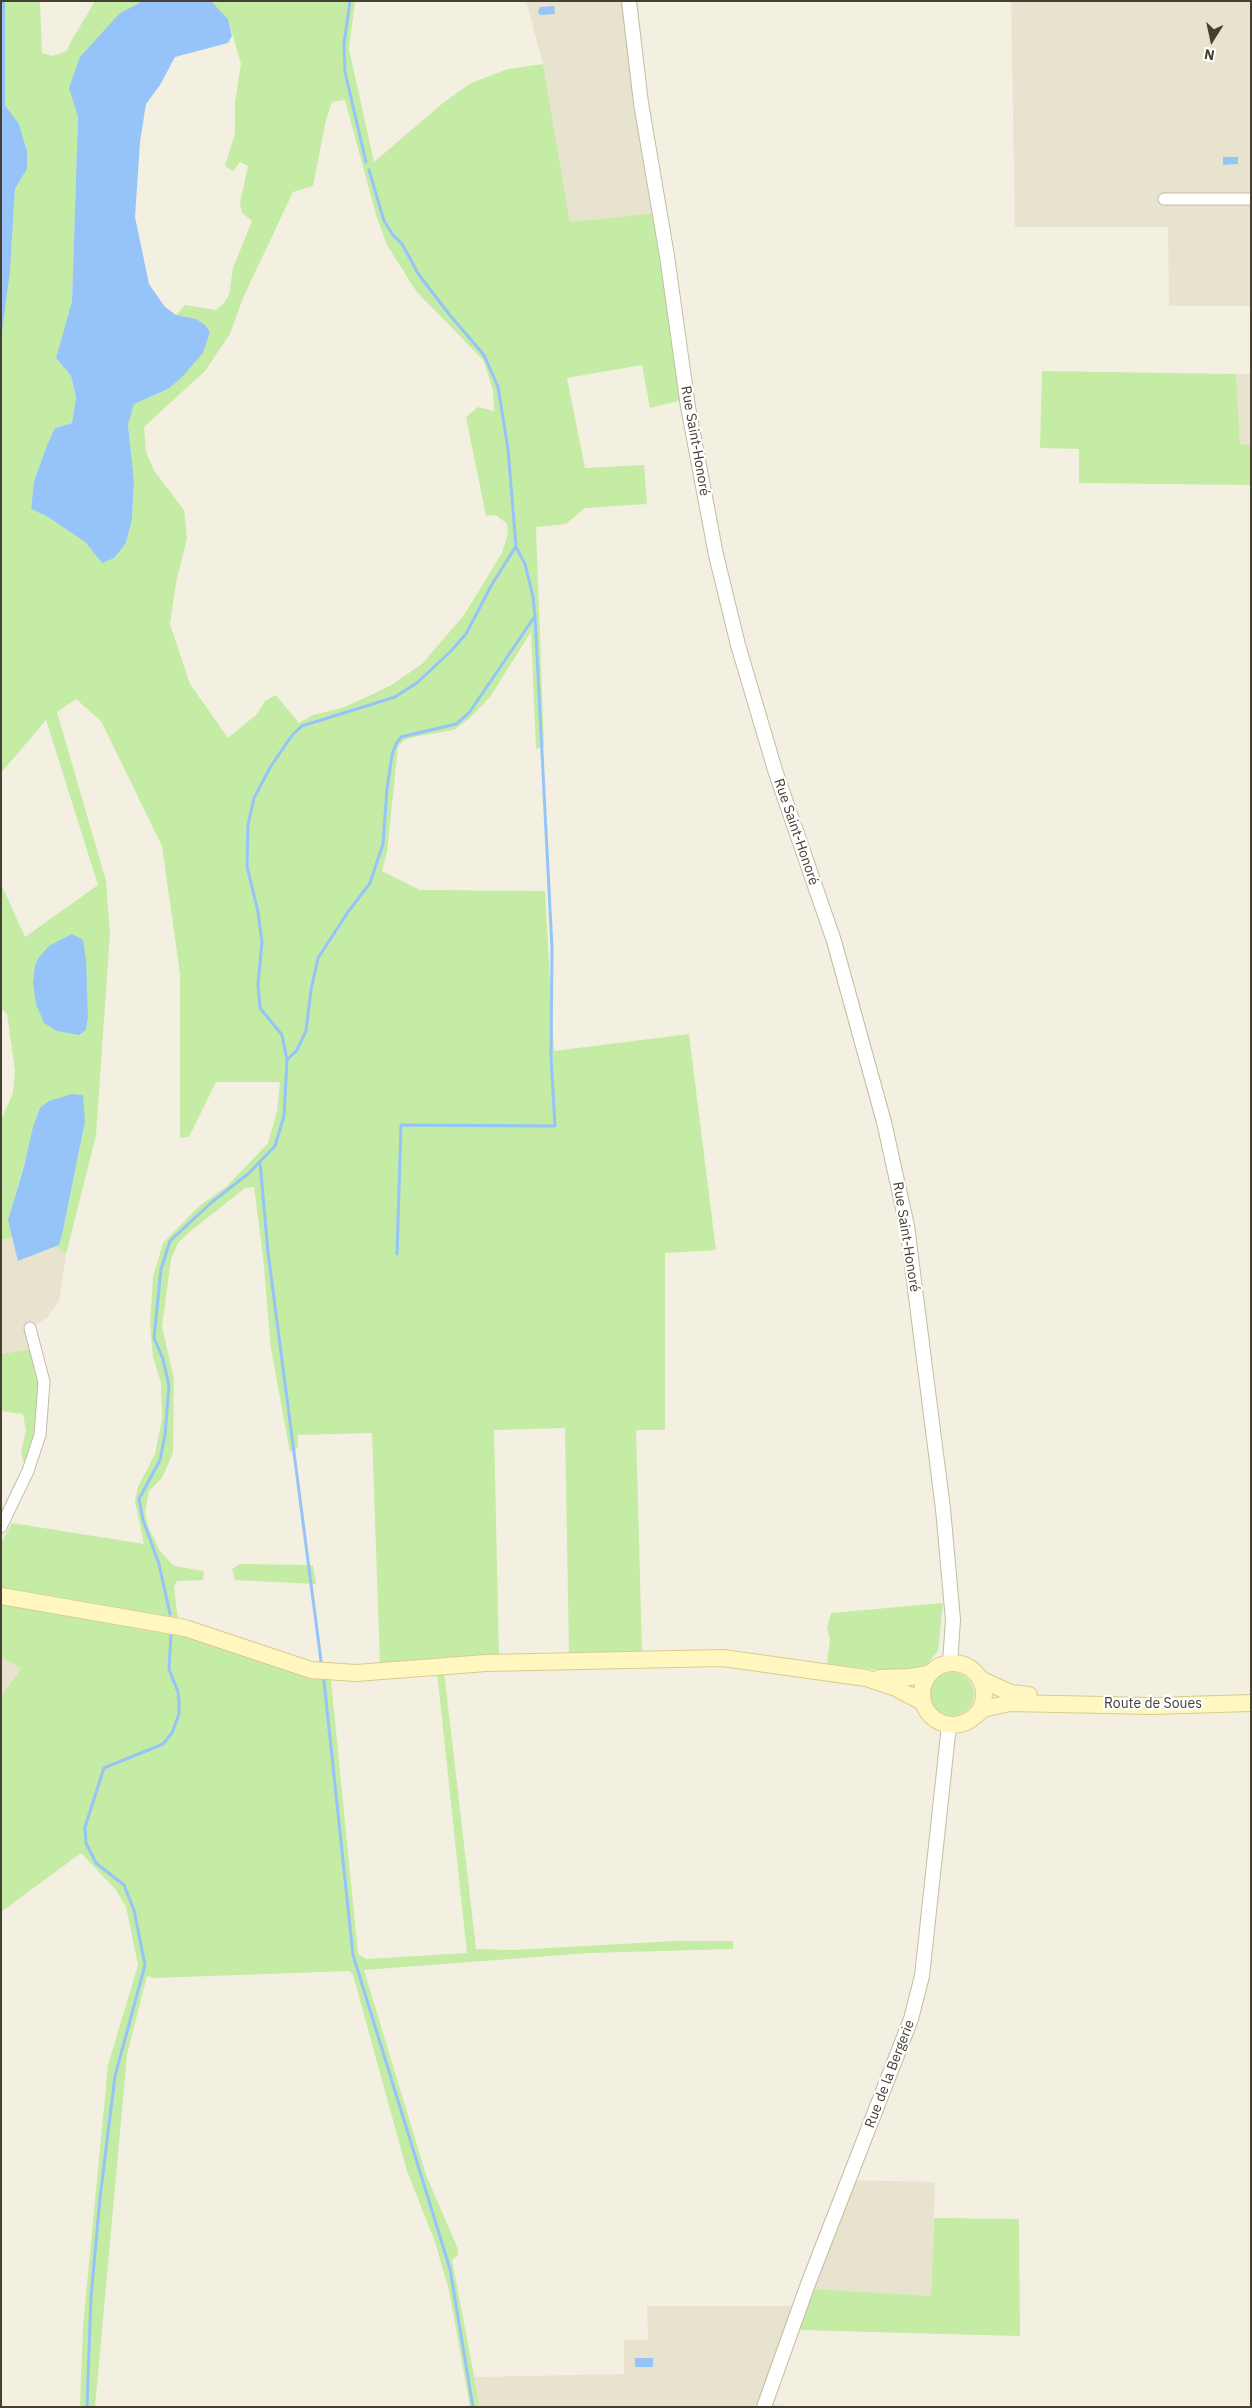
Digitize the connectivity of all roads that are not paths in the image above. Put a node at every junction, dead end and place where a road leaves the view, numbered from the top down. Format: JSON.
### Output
{"nodes":[{"id":1,"x":629,"y":1,"type":"edge"},
{"id":2,"x":1251,"y":199,"type":"edge"},
{"id":3,"x":1164,"y":200,"type":"dead end"},
{"id":4,"x":30,"y":1328,"type":"dead end"},
{"id":5,"x":1,"y":1527,"type":"edge"},
{"id":6,"x":1,"y":1596,"type":"edge"},
{"id":7,"x":950,"y":1663,"type":"junction"},
{"id":8,"x":928,"y":1674,"type":"junction"},
{"id":9,"x":866,"y":1678,"type":"junction"},
{"id":10,"x":980,"y":1679,"type":"junction"},
{"id":11,"x":922,"y":1702,"type":"junction"},
{"id":12,"x":1055,"y":1703,"type":"junction"},
{"id":13,"x":1251,"y":1703,"type":"edge"},
{"id":14,"x":974,"y":1717,"type":"junction"},
{"id":15,"x":949,"y":1725,"type":"junction"},
{"id":16,"x":764,"y":2407,"type":"edge"}],
"edges":[{"from":1,"to":7,"type":"street","name":"Rue Saint-Honoré"},
{"from":2,"to":3,"type":"street"},
{"from":4,"to":5,"type":"street"},
{"from":6,"to":9,"type":"main road"},
{"from":7,"to":8,"type":"main road"},
{"from":7,"to":10,"type":"main road"},
{"from":8,"to":9,"type":"main road"},
{"from":8,"to":11,"type":"main road"},
{"from":9,"to":11,"type":"main road"},
{"from":10,"to":12,"type":"main road","name":"Route de Soues"},
{"from":10,"to":14,"type":"main road"},
{"from":11,"to":15,"type":"main road"},
{"from":12,"to":13,"type":"main road","name":"Route de Soues"},
{"from":12,"to":14,"type":"main road","name":"Route de Soues"},
{"from":14,"to":15,"type":"main road"},
{"from":15,"to":16,"type":"street","name":"Rue de la Bergerie"}]}
